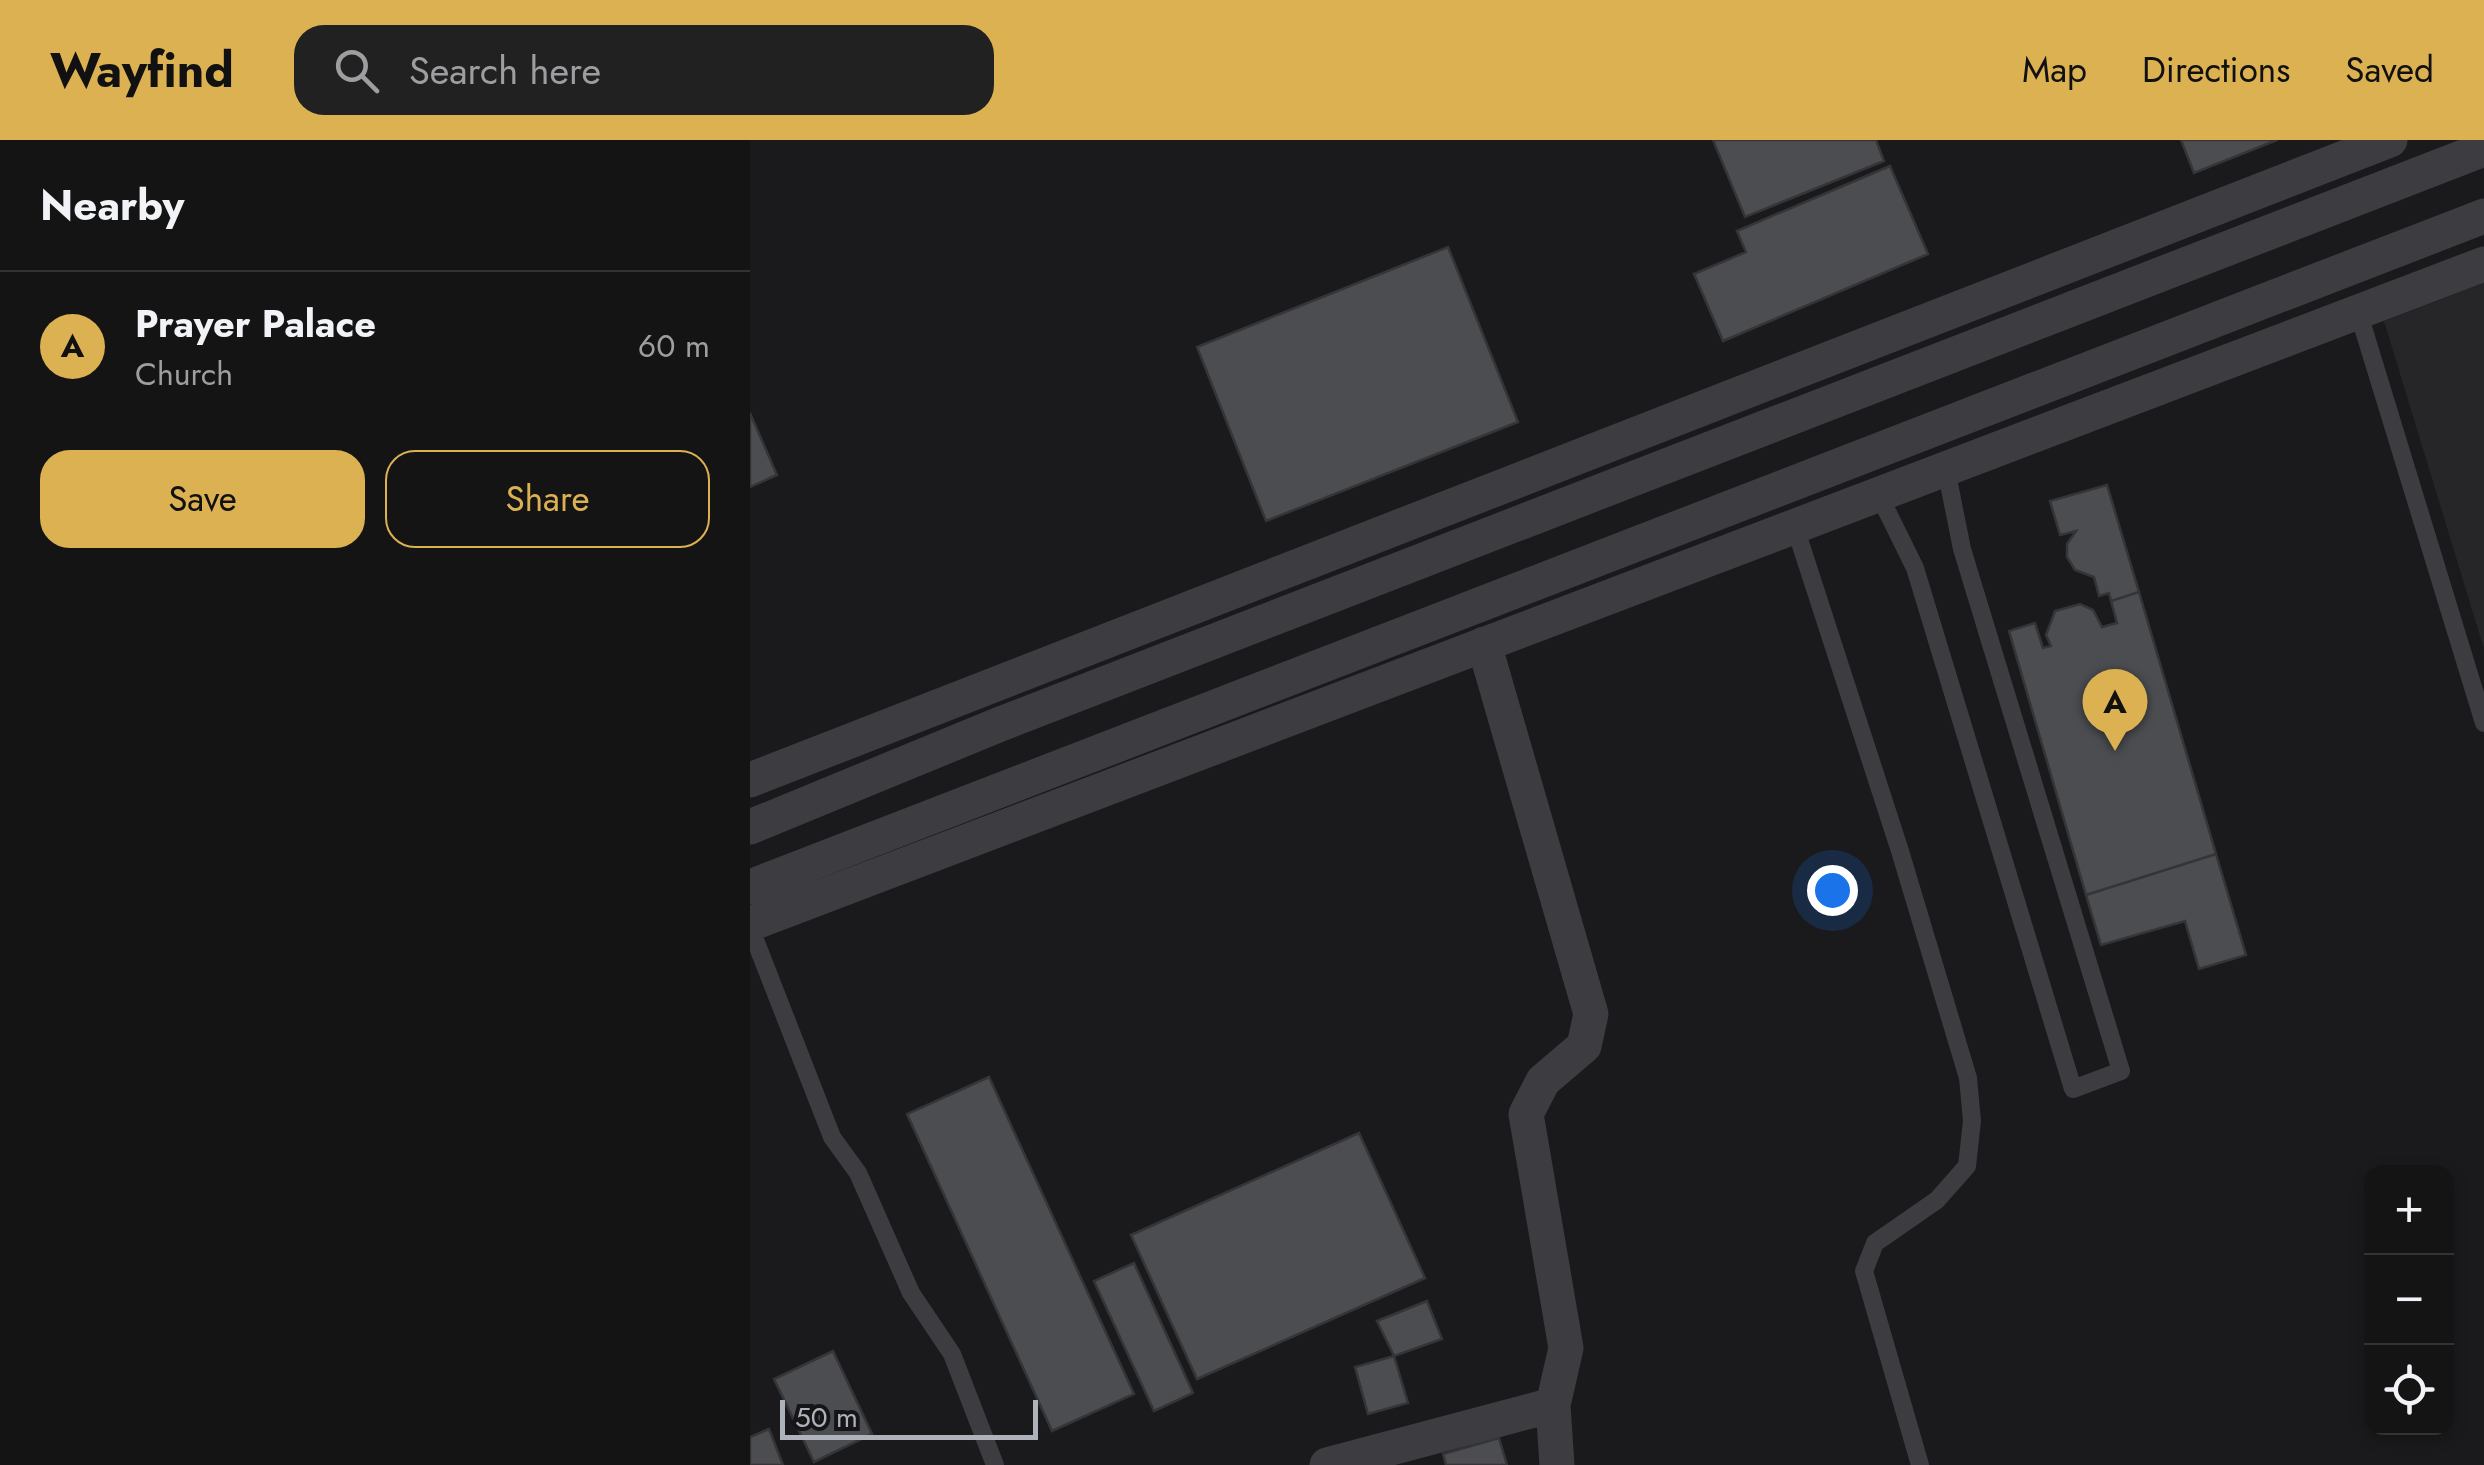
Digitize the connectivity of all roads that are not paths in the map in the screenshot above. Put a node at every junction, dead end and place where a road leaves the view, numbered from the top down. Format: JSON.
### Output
{"nodes":[{"id":1,"x":2390,"y":140,"type":"edge"},
{"id":2,"x":2484,"y":148,"type":"edge"},
{"id":3,"x":2484,"y":216,"type":"edge"},
{"id":4,"x":2484,"y":264,"type":"edge"},
{"id":5,"x":2358,"y":311,"type":"junction"},
{"id":6,"x":1946,"y":469,"type":"junction"},
{"id":7,"x":1880,"y":496,"type":"junction"},
{"id":8,"x":1795,"y":527,"type":"junction"},
{"id":9,"x":1484,"y":644,"type":"junction"},
{"id":10,"x":2484,"y":723,"type":"edge"},
{"id":11,"x":750,"y":780,"type":"edge"},
{"id":12,"x":750,"y":827,"type":"edge"},
{"id":13,"x":750,"y":887,"type":"edge"},
{"id":14,"x":750,"y":926,"type":"edge"},
{"id":15,"x":1552,"y":1405,"type":"junction"},
{"id":16,"x":996,"y":1465,"type":"edge"},
{"id":17,"x":1327,"y":1465,"type":"edge"},
{"id":18,"x":1558,"y":1465,"type":"edge"},
{"id":19,"x":1920,"y":1465,"type":"edge"}],
"edges":[{"from":1,"to":11,"type":"street"},
{"from":2,"to":12,"type":"street"},
{"from":3,"to":13,"type":"street"},
{"from":4,"to":5,"type":"street"},
{"from":5,"to":6,"type":"street"},
{"from":5,"to":10,"type":"lane"},
{"from":6,"to":7,"type":"street"},
{"from":6,"to":7,"type":"lane"},
{"from":7,"to":8,"type":"street"},
{"from":8,"to":9,"type":"street"},
{"from":8,"to":19,"type":"lane"},
{"from":9,"to":14,"type":"street"},
{"from":9,"to":15,"type":"street"},
{"from":14,"to":16,"type":"lane"},
{"from":15,"to":17,"type":"street"},
{"from":15,"to":18,"type":"street"}]}
